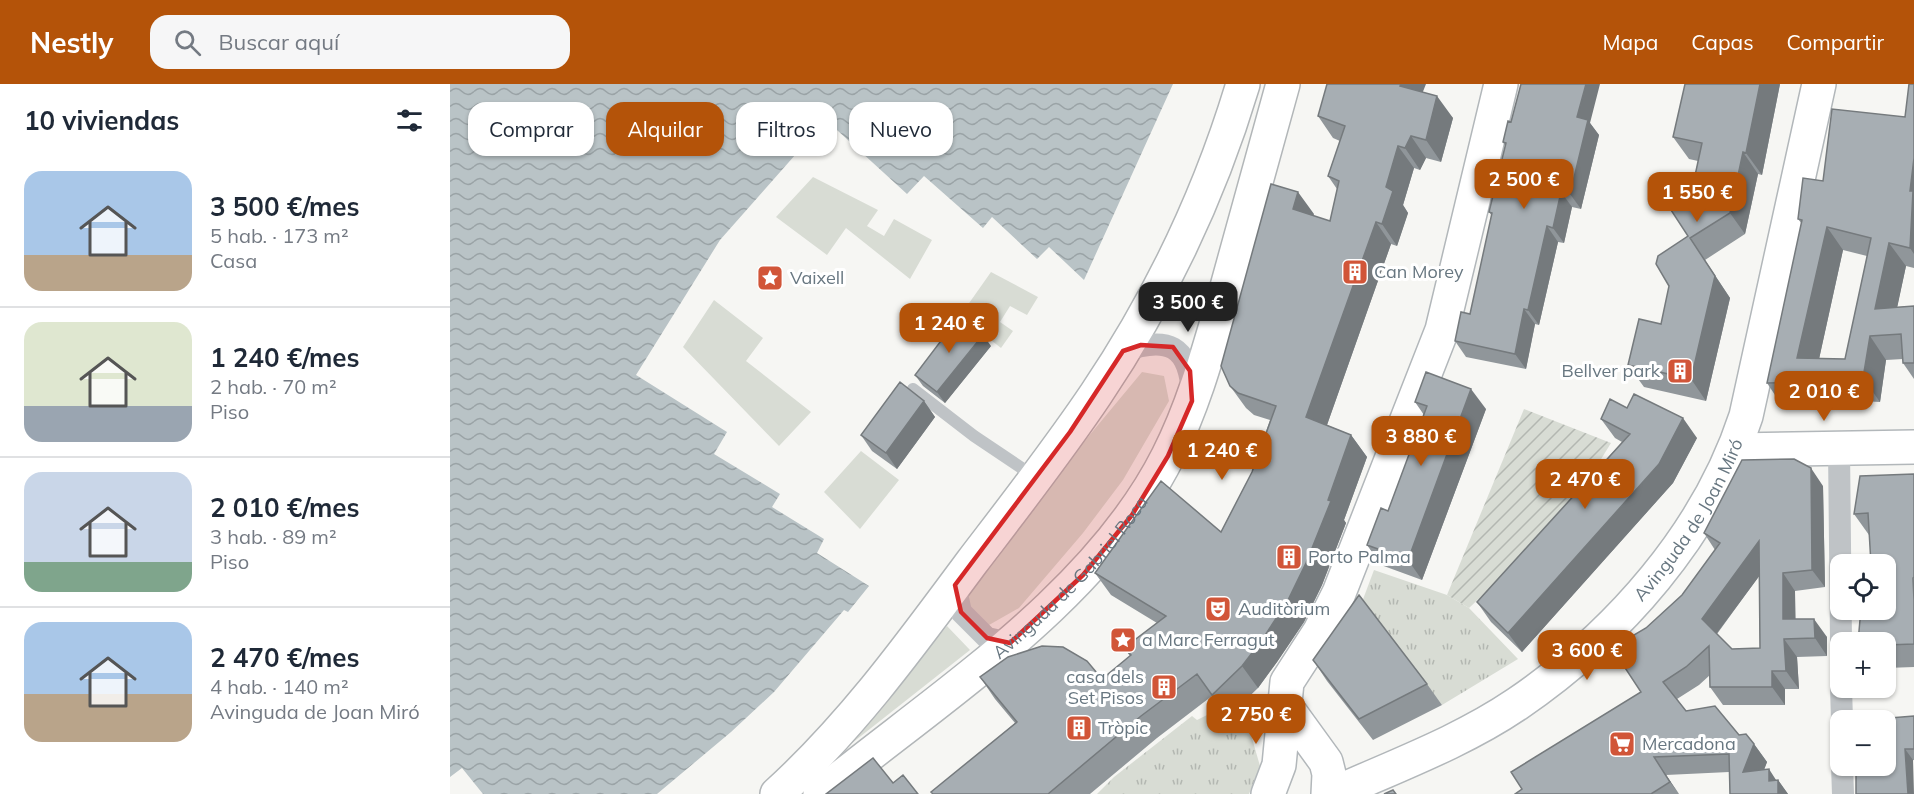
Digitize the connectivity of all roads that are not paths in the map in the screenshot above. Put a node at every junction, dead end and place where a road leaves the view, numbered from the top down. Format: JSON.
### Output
{"nodes":[{"id":1,"x":1243,"y":84,"type":"edge"},
{"id":2,"x":1283,"y":84,"type":"edge"},
{"id":3,"x":1501,"y":84,"type":"edge"},
{"id":4,"x":1819,"y":84,"type":"edge"},
{"id":5,"x":1123,"y":351,"type":"junction"},
{"id":6,"x":913,"y":389,"type":"edge"},
{"id":7,"x":1192,"y":401,"type":"junction"},
{"id":8,"x":1839,"y":447,"type":"junction"},
{"id":9,"x":1914,"y":447,"type":"edge"},
{"id":10,"x":1735,"y":450,"type":"junction"},
{"id":11,"x":1036,"y":477,"type":"junction"},
{"id":12,"x":955,"y":585,"type":"junction"},
{"id":13,"x":1841,"y":632,"type":"edge"},
{"id":14,"x":1010,"y":643,"type":"junction"},
{"id":15,"x":1284,"y":704,"type":"junction"},
{"id":16,"x":1842,"y":776,"type":"edge"},
{"id":17,"x":777,"y":794,"type":"edge"},
{"id":18,"x":820,"y":794,"type":"edge"},
{"id":19,"x":1268,"y":794,"type":"edge"},
{"id":20,"x":1328,"y":794,"type":"edge"},
{"id":21,"x":1333,"y":794,"type":"edge"},
{"id":22,"x":1843,"y":794,"type":"edge"}],
"edges":[{"from":1,"to":5,"type":"main road"},
{"from":2,"to":7,"type":"main road","name":"Avinguda de Gabriel Roca"},
{"from":3,"to":15,"type":"main road"},
{"from":4,"to":10,"type":"main road","name":"Avinguda de Joan Miró"},
{"from":5,"to":7,"type":"street"},
{"from":5,"to":11,"type":"main road"},
{"from":6,"to":11,"type":"lane"},
{"from":7,"to":14,"type":"main road","name":"Avinguda de Gabriel Roca"},
{"from":8,"to":9,"type":"main road"},
{"from":8,"to":10,"type":"main road"},
{"from":8,"to":13,"type":"street"},
{"from":10,"to":21,"type":"main road","name":"Avinguda de Joan Miró"},
{"from":11,"to":12,"type":"main road"},
{"from":12,"to":14,"type":"street"},
{"from":12,"to":17,"type":"main road"},
{"from":14,"to":18,"type":"main road","name":"Avinguda de Gabriel Roca"},
{"from":15,"to":19,"type":"main road"},
{"from":15,"to":20,"type":"main road"},
{"from":16,"to":22,"type":"street"}]}
